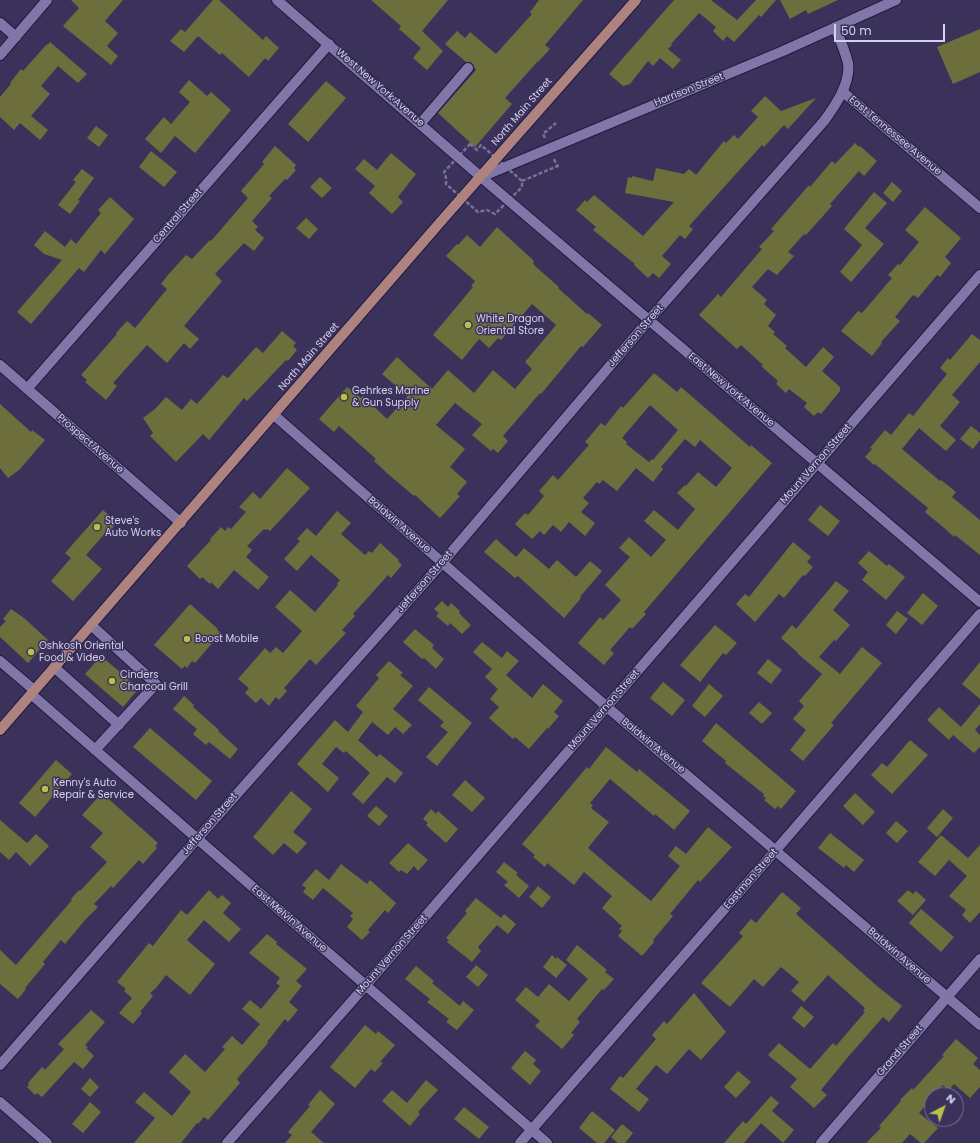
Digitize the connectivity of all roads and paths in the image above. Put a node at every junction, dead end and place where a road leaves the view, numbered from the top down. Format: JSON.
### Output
{"nodes":[{"id":1,"x":47,"y":0,"type":"edge"},
{"id":2,"x":278,"y":0,"type":"edge"},
{"id":3,"x":636,"y":0,"type":"edge"},
{"id":4,"x":896,"y":0,"type":"edge"},
{"id":5,"x":0,"y":23,"type":"edge"},
{"id":6,"x":835,"y":27,"type":"junction"},
{"id":7,"x":16,"y":37,"type":"junction"},
{"id":8,"x":329,"y":44,"type":"junction"},
{"id":9,"x":0,"y":55,"type":"edge"},
{"id":10,"x":468,"y":68,"type":"dead end"},
{"id":11,"x":843,"y":92,"type":"junction"},
{"id":12,"x":421,"y":123,"type":"junction"},
{"id":13,"x":560,"y":165,"type":"dead end"},
{"id":14,"x":481,"y":177,"type":"junction"},
{"id":15,"x":522,"y":181,"type":"dead end"},
{"id":16,"x":980,"y":208,"type":"edge"},
{"id":17,"x":980,"y":275,"type":"edge"},
{"id":18,"x":649,"y":320,"type":"junction"},
{"id":19,"x":0,"y":365,"type":"edge"},
{"id":20,"x":27,"y":389,"type":"junction"},
{"id":21,"x":274,"y":415,"type":"junction"},
{"id":22,"x":817,"y":463,"type":"junction"},
{"id":23,"x":181,"y":523,"type":"junction"},
{"id":24,"x":442,"y":563,"type":"junction"},
{"id":25,"x":980,"y":602,"type":"edge"},
{"id":26,"x":980,"y":614,"type":"edge"},
{"id":27,"x":91,"y":625,"type":"junction"},
{"id":28,"x":0,"y":661,"type":"edge"},
{"id":29,"x":54,"y":667,"type":"junction"},
{"id":30,"x":32,"y":692,"type":"junction"},
{"id":31,"x":607,"y":707,"type":"junction"},
{"id":32,"x":119,"y":725,"type":"junction"},
{"id":33,"x":0,"y":730,"type":"edge"},
{"id":34,"x":95,"y":750,"type":"junction"},
{"id":35,"x":197,"y":839,"type":"junction"},
{"id":36,"x":776,"y":850,"type":"junction"},
{"id":37,"x":980,"y":959,"type":"edge"},
{"id":38,"x":366,"y":985,"type":"junction"},
{"id":39,"x":948,"y":997,"type":"junction"},
{"id":40,"x":980,"y":1026,"type":"edge"},
{"id":41,"x":0,"y":1065,"type":"edge"},
{"id":42,"x":0,"y":1102,"type":"edge"},
{"id":43,"x":532,"y":1130,"type":"junction"},
{"id":44,"x":47,"y":1143,"type":"edge"},
{"id":45,"x":227,"y":1143,"type":"edge"},
{"id":46,"x":520,"y":1143,"type":"edge"},
{"id":47,"x":547,"y":1143,"type":"edge"},
{"id":48,"x":821,"y":1143,"type":"edge"}],
"edges":[{"from":1,"to":7,"type":"street"},
{"from":2,"to":8,"type":"street","name":"West New York Avenue"},
{"from":3,"to":14,"type":"main road","name":"North Main Street"},
{"from":4,"to":6,"type":"street","name":"Harrison Street"},
{"from":5,"to":7,"type":"street"},
{"from":6,"to":11,"type":"street","name":"East Tennessee Avenue"},
{"from":6,"to":14,"type":"street","name":"Harrison Street"},
{"from":7,"to":9,"type":"street"},
{"from":8,"to":12,"type":"street","name":"West New York Avenue"},
{"from":8,"to":20,"type":"street","name":"Central Street"},
{"from":10,"to":12,"type":"street"},
{"from":11,"to":16,"type":"street","name":"East Tennessee Avenue"},
{"from":11,"to":18,"type":"street","name":"Jefferson Street"},
{"from":12,"to":14,"type":"street","name":"West New York Avenue"},
{"from":13,"to":15,"type":"path"},
{"from":14,"to":18,"type":"street","name":"East New York Avenue"},
{"from":14,"to":21,"type":"main road","name":"North Main Street"},
{"from":17,"to":22,"type":"street","name":"Mount Vernon Street"},
{"from":18,"to":22,"type":"street","name":"East New York Avenue"},
{"from":18,"to":24,"type":"street","name":"Jefferson Street"},
{"from":19,"to":20,"type":"street","name":"Prospect Avenue"},
{"from":20,"to":23,"type":"street","name":"Prospect Avenue"},
{"from":21,"to":23,"type":"main road","name":"North Main Street"},
{"from":21,"to":24,"type":"street","name":"Baldwin Avenue"},
{"from":22,"to":25,"type":"street","name":"East New York Avenue"},
{"from":22,"to":31,"type":"street","name":"Mount Vernon Street"},
{"from":23,"to":27,"type":"main road","name":"North Main Street"},
{"from":24,"to":31,"type":"street","name":"Baldwin Avenue"},
{"from":24,"to":35,"type":"street","name":"Jefferson Street"},
{"from":26,"to":36,"type":"street","name":"Eastman Street"},
{"from":27,"to":29,"type":"main road","name":"North Main Street"},
{"from":27,"to":32,"type":"street"},
{"from":28,"to":30,"type":"street","name":"East Melvin Avenue"},
{"from":29,"to":30,"type":"main road","name":"North Main Street"},
{"from":29,"to":32,"type":"street"},
{"from":30,"to":33,"type":"main road","name":"North Main Street"},
{"from":30,"to":34,"type":"street","name":"East Melvin Avenue"},
{"from":31,"to":36,"type":"street","name":"Baldwin Avenue"},
{"from":31,"to":38,"type":"street","name":"Mount Vernon Street"},
{"from":32,"to":34,"type":"street"},
{"from":34,"to":35,"type":"street","name":"East Melvin Avenue"},
{"from":35,"to":38,"type":"street","name":"East Melvin Avenue"},
{"from":35,"to":41,"type":"street","name":"Jefferson Street"},
{"from":36,"to":39,"type":"street","name":"Baldwin Avenue"},
{"from":36,"to":43,"type":"street","name":"Eastman Street"},
{"from":37,"to":39,"type":"street","name":"Grand Street"},
{"from":38,"to":43,"type":"street","name":"East Melvin Avenue"},
{"from":38,"to":45,"type":"street","name":"Mount Vernon Street"},
{"from":39,"to":40,"type":"street","name":"Baldwin Avenue"},
{"from":39,"to":48,"type":"street","name":"Grand Street"},
{"from":42,"to":44,"type":"street"},
{"from":43,"to":46,"type":"street","name":"Eastman Street"},
{"from":43,"to":47,"type":"street","name":"East Melvin Avenue"}]}
